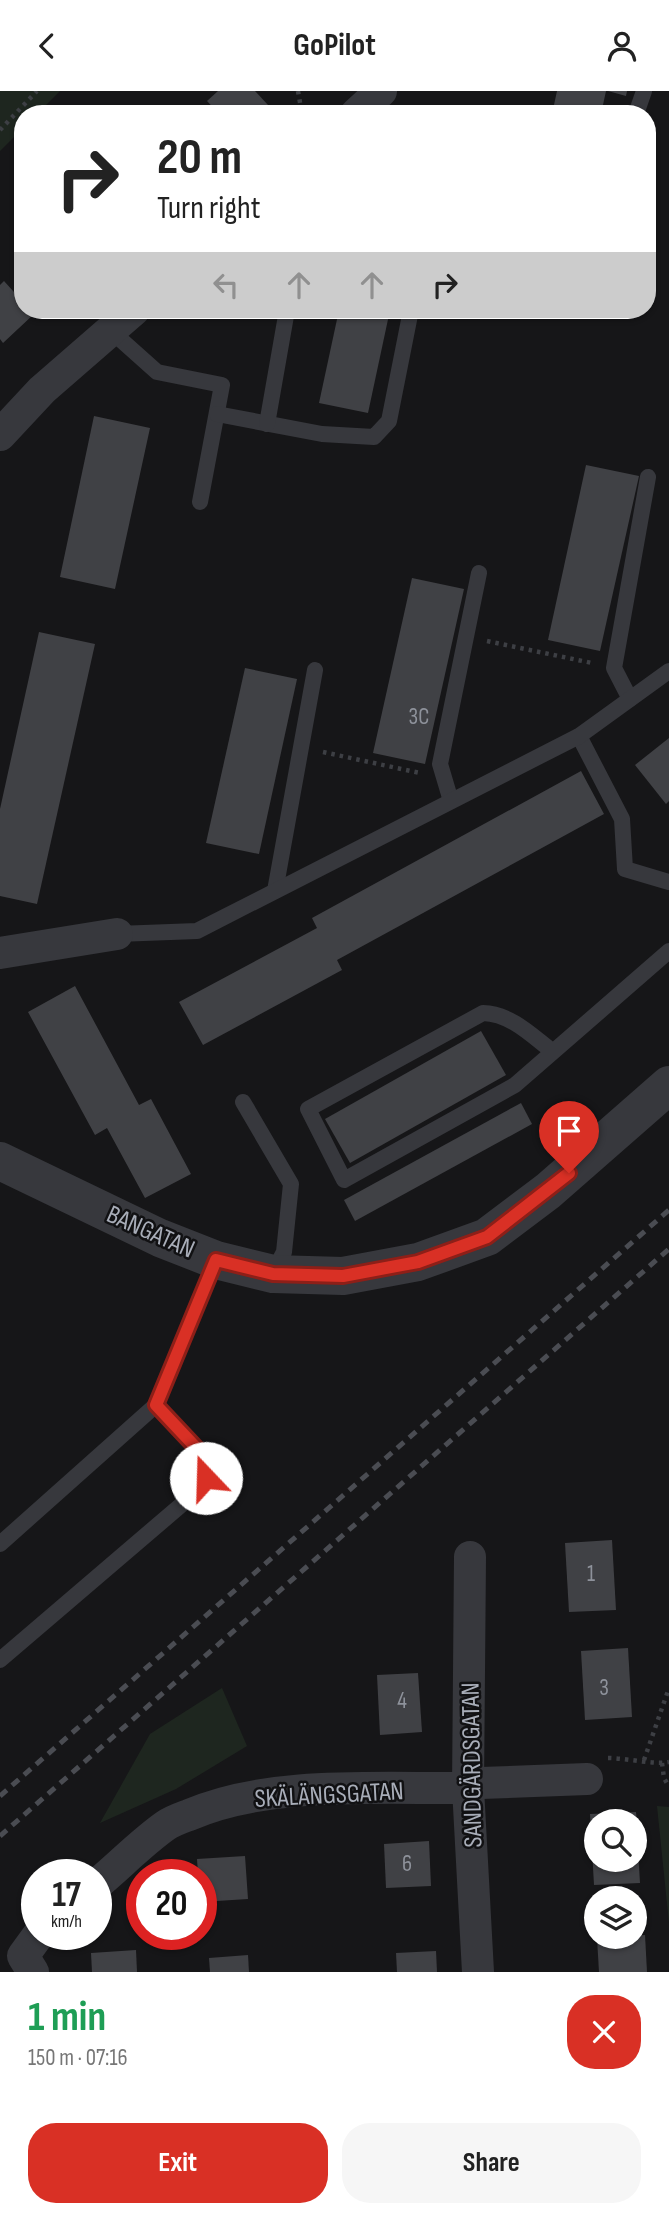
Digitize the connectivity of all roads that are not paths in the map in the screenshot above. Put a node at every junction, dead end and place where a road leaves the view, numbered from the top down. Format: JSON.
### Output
{"nodes":[{"id":1,"x":123,"y":319,"type":"edge"},
{"id":2,"x":285,"y":319,"type":"edge"},
{"id":3,"x":409,"y":319,"type":"edge"},
{"id":4,"x":110,"y":330,"type":"junction"},
{"id":5,"x":217,"y":414,"type":"junction"},
{"id":6,"x":267,"y":423,"type":"junction"},
{"id":7,"x":0,"y":435,"type":"edge"},
{"id":8,"x":648,"y":477,"type":"dead end"},
{"id":9,"x":200,"y":502,"type":"dead end"},
{"id":10,"x":480,"y":573,"type":"dead end"},
{"id":11,"x":315,"y":670,"type":"dead end"},
{"id":12,"x":669,"y":671,"type":"edge"},
{"id":13,"x":630,"y":699,"type":"junction"},
{"id":14,"x":579,"y":736,"type":"junction"},
{"id":15,"x":451,"y":801,"type":"junction"},
{"id":16,"x":669,"y":882,"type":"edge"},
{"id":17,"x":275,"y":891,"type":"junction"},
{"id":18,"x":117,"y":934,"type":"joint"},
{"id":19,"x":669,"y":951,"type":"edge"},
{"id":20,"x":0,"y":953,"type":"edge"},
{"id":21,"x":552,"y":1051,"type":"junction"},
{"id":22,"x":669,"y":1085,"type":"edge"},
{"id":23,"x":243,"y":1103,"type":"dead end"},
{"id":24,"x":0,"y":1161,"type":"edge"},
{"id":25,"x":216,"y":1260,"type":"junction"},
{"id":26,"x":273,"y":1274,"type":"junction"},
{"id":27,"x":156,"y":1405,"type":"junction"},
{"id":28,"x":0,"y":1544,"type":"edge"},
{"id":29,"x":470,"y":1557,"type":"dead end"},
{"id":30,"x":0,"y":1660,"type":"edge"},
{"id":31,"x":594,"y":1768,"type":"road end"},
{"id":32,"x":468,"y":1788,"type":"junction"},
{"id":33,"x":112,"y":1871,"type":"edge"},
{"id":34,"x":27,"y":1950,"type":"edge"},
{"id":35,"x":33,"y":1972,"type":"edge"},
{"id":36,"x":478,"y":1972,"type":"edge"}],
"edges":[{"from":1,"to":4,"type":"street"},
{"from":2,"to":6,"type":"lane"},
{"from":3,"to":6,"type":"lane"},
{"from":4,"to":5,"type":"lane"},
{"from":4,"to":7,"type":"street"},
{"from":5,"to":6,"type":"lane"},
{"from":5,"to":9,"type":"lane"},
{"from":8,"to":13,"type":"lane"},
{"from":10,"to":15,"type":"lane"},
{"from":11,"to":17,"type":"lane"},
{"from":12,"to":13,"type":"lane"},
{"from":13,"to":14,"type":"lane"},
{"from":14,"to":15,"type":"lane"},
{"from":14,"to":16,"type":"lane"},
{"from":15,"to":17,"type":"lane"},
{"from":17,"to":18,"type":"lane"},
{"from":18,"to":20,"type":"street"},
{"from":19,"to":21,"type":"lane"},
{"from":21,"to":21,"type":"lane"},
{"from":22,"to":26,"type":"street","name":"BANGATAN"},
{"from":23,"to":26,"type":"lane"},
{"from":24,"to":25,"type":"street","name":"BANGATAN"},
{"from":25,"to":26,"type":"street","name":"BANGATAN"},
{"from":25,"to":27,"type":"lane"},
{"from":27,"to":28,"type":"lane"},
{"from":27,"to":30,"type":"lane"},
{"from":29,"to":32,"type":"street","name":"SANDGÄRDSGATAN"},
{"from":31,"to":32,"type":"street","name":"SKÄLÄNGSGATAN"},
{"from":32,"to":33,"type":"street","name":"SKÄLÄNGSGATAN"},
{"from":32,"to":36,"type":"street","name":"SANDGÄRDSGATAN"},
{"from":34,"to":35,"type":"street"}]}
